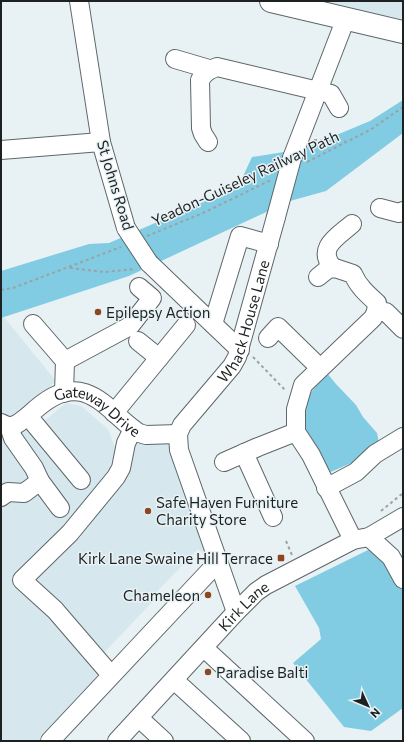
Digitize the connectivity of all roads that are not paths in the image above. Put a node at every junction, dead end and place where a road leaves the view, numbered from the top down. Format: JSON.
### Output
{"nodes":[{"id":1,"x":79,"y":1,"type":"edge"},
{"id":2,"x":271,"y":1,"type":"edge"},
{"id":3,"x":346,"y":18,"type":"junction"},
{"id":4,"x":403,"y":32,"type":"edge"},
{"id":5,"x":175,"y":59,"type":"dead end"},
{"id":6,"x":209,"y":69,"type":"junction"},
{"id":7,"x":318,"y":91,"type":"junction"},
{"id":8,"x":339,"y":108,"type":"dead end"},
{"id":9,"x":101,"y":142,"type":"junction"},
{"id":10,"x":208,"y":142,"type":"dead end"},
{"id":11,"x":1,"y":150,"type":"edge"},
{"id":12,"x":380,"y":208,"type":"dead end"},
{"id":13,"x":403,"y":211,"type":"edge"},
{"id":14,"x":352,"y":224,"type":"dead end"},
{"id":15,"x":269,"y":244,"type":"junction"},
{"id":16,"x":333,"y":268,"type":"junction"},
{"id":17,"x":318,"y":277,"type":"dead end"},
{"id":18,"x":139,"y":287,"type":"dead end"},
{"id":19,"x":376,"y":312,"type":"junction"},
{"id":20,"x":33,"y":324,"type":"dead end"},
{"id":21,"x":213,"y":324,"type":"junction"},
{"id":22,"x":186,"y":325,"type":"dead end"},
{"id":23,"x":403,"y":329,"type":"edge"},
{"id":24,"x":268,"y":338,"type":"dead end"},
{"id":25,"x":138,"y":341,"type":"dead end"},
{"id":26,"x":240,"y":350,"type":"junction"},
{"id":27,"x":158,"y":358,"type":"junction"},
{"id":28,"x":65,"y":361,"type":"junction"},
{"id":29,"x":320,"y":368,"type":"junction"},
{"id":30,"x":64,"y":393,"type":"junction"},
{"id":31,"x":114,"y":412,"type":"junction"},
{"id":32,"x":28,"y":416,"type":"junction"},
{"id":33,"x":5,"y":425,"type":"edge"},
{"id":34,"x":133,"y":429,"type":"junction"},
{"id":35,"x":296,"y":432,"type":"junction"},
{"id":36,"x":178,"y":434,"type":"junction"},
{"id":37,"x":403,"y":437,"type":"edge"},
{"id":38,"x":244,"y":453,"type":"junction"},
{"id":39,"x":224,"y":462,"type":"dead end"},
{"id":40,"x":81,"y":480,"type":"dead end"},
{"id":41,"x":40,"y":481,"type":"junction"},
{"id":42,"x":326,"y":488,"type":"junction"},
{"id":43,"x":1,"y":497,"type":"edge"},
{"id":44,"x":60,"y":508,"type":"dead end"},
{"id":45,"x":273,"y":517,"type":"dead end"},
{"id":46,"x":403,"y":517,"type":"edge"},
{"id":47,"x":361,"y":539,"type":"junction"},
{"id":48,"x":218,"y":562,"type":"junction"},
{"id":49,"x":403,"y":579,"type":"edge"},
{"id":50,"x":236,"y":612,"type":"junction"},
{"id":51,"x":204,"y":648,"type":"junction"},
{"id":52,"x":111,"y":675,"type":"junction"},
{"id":53,"x":174,"y":680,"type":"junction"},
{"id":54,"x":139,"y":718,"type":"junction"},
{"id":55,"x":50,"y":741,"type":"edge"},
{"id":56,"x":117,"y":741,"type":"edge"},
{"id":57,"x":164,"y":741,"type":"edge"},
{"id":58,"x":241,"y":741,"type":"edge"},
{"id":59,"x":305,"y":741,"type":"edge"}],
"edges":[{"from":1,"to":9,"type":"street","name":"St Johns Road"},
{"from":2,"to":3,"type":"main road"},
{"from":3,"to":4,"type":"main road"},
{"from":3,"to":7,"type":"street","name":"Whack House Lane"},
{"from":5,"to":6,"type":"street"},
{"from":6,"to":7,"type":"street"},
{"from":6,"to":10,"type":"street"},
{"from":7,"to":8,"type":"street"},
{"from":7,"to":15,"type":"street","name":"Whack House Lane","bridge":true},
{"from":9,"to":11,"type":"street"},
{"from":9,"to":21,"type":"street","name":"St Johns Road","bridge":true},
{"from":12,"to":13,"type":"street"},
{"from":14,"to":16,"type":"street"},
{"from":15,"to":21,"type":"street"},
{"from":15,"to":26,"type":"street","name":"Whack House Lane"},
{"from":16,"to":17,"type":"street"},
{"from":16,"to":19,"type":"street"},
{"from":18,"to":28,"type":"street"},
{"from":19,"to":23,"type":"street"},
{"from":19,"to":29,"type":"street"},
{"from":20,"to":28,"type":"street"},
{"from":21,"to":26,"type":"street","name":"St Johns Road"},
{"from":22,"to":27,"type":"street"},
{"from":24,"to":29,"type":"street"},
{"from":25,"to":27,"type":"street"},
{"from":26,"to":36,"type":"street","name":"Whack House Lane"},
{"from":27,"to":31,"type":"street"},
{"from":28,"to":30,"type":"street"},
{"from":29,"to":35,"type":"street"},
{"from":30,"to":31,"type":"street","name":"Gateway Drive"},
{"from":30,"to":32,"type":"street","name":"Gateway Drive"},
{"from":31,"to":34,"type":"street","name":"Gateway Drive"},
{"from":32,"to":33,"type":"street","name":"Gateway Drive"},
{"from":32,"to":40,"type":"street"},
{"from":33,"to":41,"type":"street"},
{"from":34,"to":36,"type":"street","name":"Gateway Drive"},
{"from":34,"to":52,"type":"street"},
{"from":35,"to":38,"type":"street"},
{"from":35,"to":42,"type":"street"},
{"from":36,"to":48,"type":"street"},
{"from":37,"to":42,"type":"street"},
{"from":38,"to":39,"type":"street"},
{"from":38,"to":45,"type":"street"},
{"from":41,"to":43,"type":"street"},
{"from":41,"to":44,"type":"street"},
{"from":42,"to":47,"type":"street"},
{"from":46,"to":47,"type":"street","name":"Kirk Lane"},
{"from":47,"to":49,"type":"street"},
{"from":47,"to":50,"type":"street","name":"Kirk Lane"},
{"from":48,"to":50,"type":"street"},
{"from":48,"to":52,"type":"street"},
{"from":50,"to":51,"type":"street","name":"Kirk Lane"},
{"from":51,"to":53,"type":"street","name":"Kirk Lane"},
{"from":51,"to":59,"type":"street"},
{"from":52,"to":55,"type":"street"},
{"from":53,"to":54,"type":"street","name":"Kirk Lane"},
{"from":53,"to":58,"type":"street"},
{"from":54,"to":56,"type":"street","name":"Kirk Lane"},
{"from":54,"to":57,"type":"street"}]}
